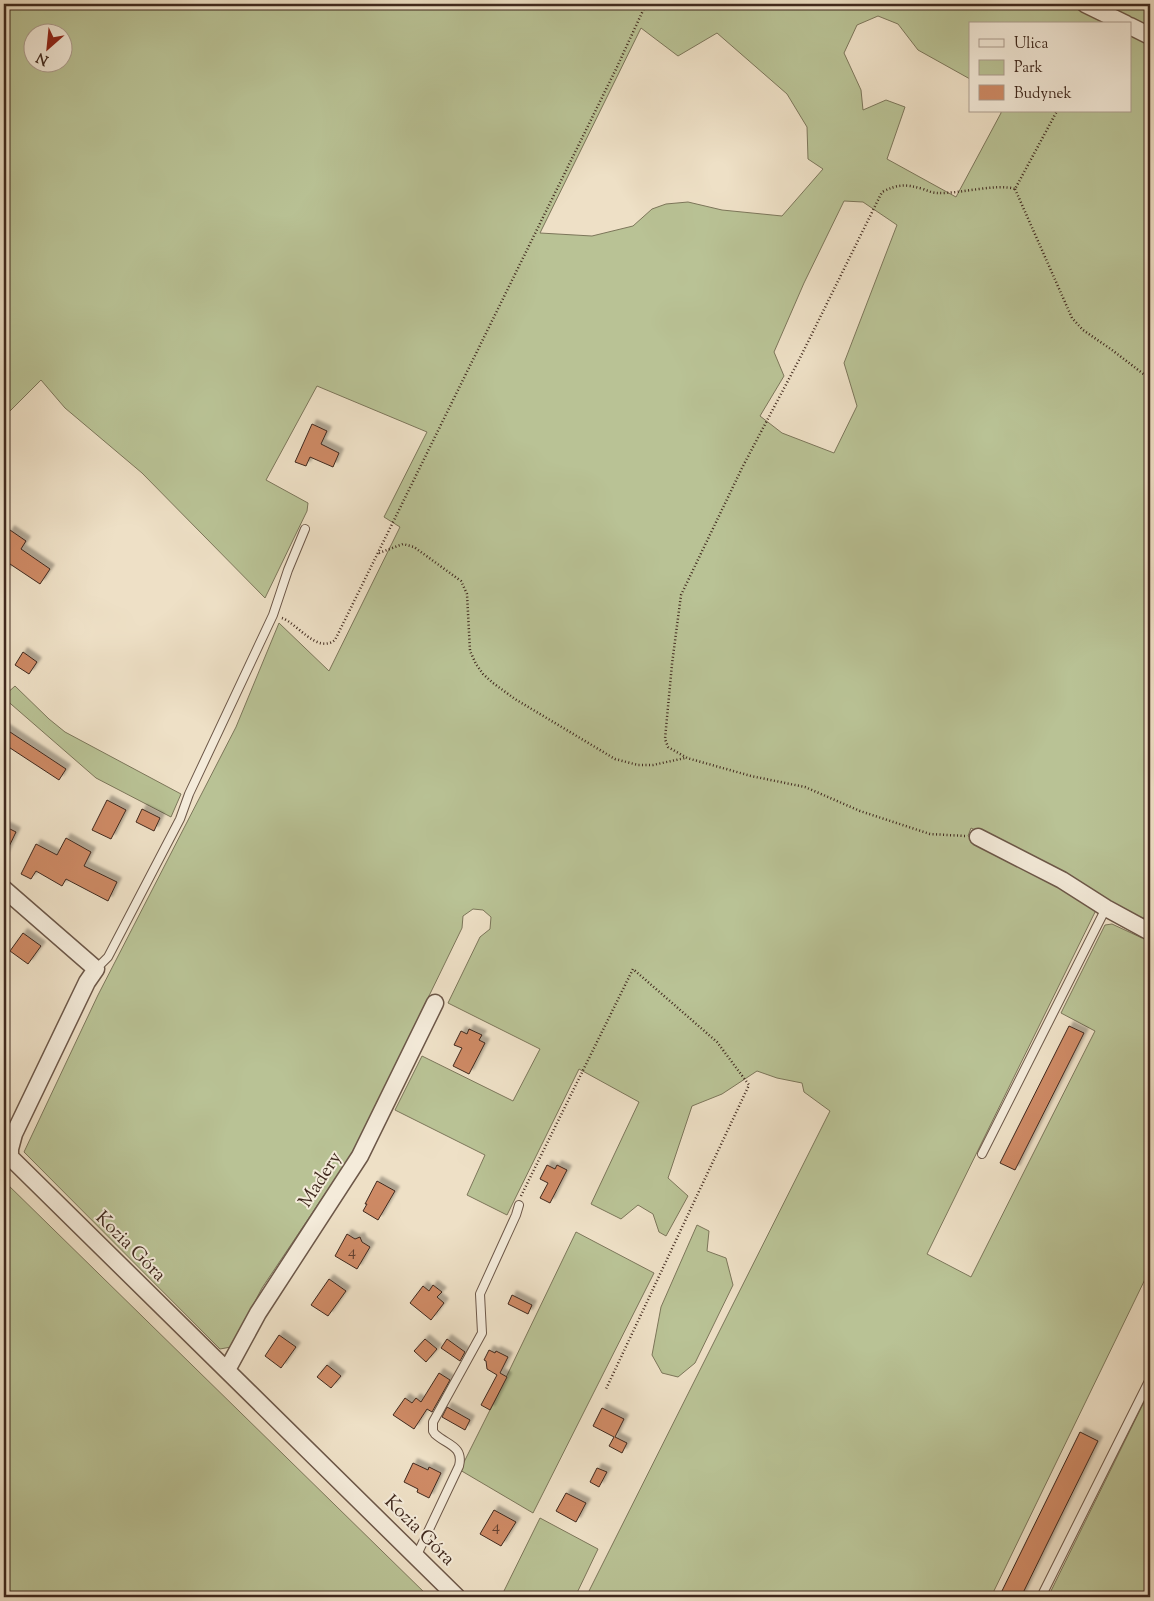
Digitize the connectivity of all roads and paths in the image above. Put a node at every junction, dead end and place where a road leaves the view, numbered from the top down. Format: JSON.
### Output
{"nodes":[{"id":1,"x":646,"y":4,"type":"edge"},
{"id":2,"x":1085,"y":4,"type":"edge"},
{"id":3,"x":1122,"y":22,"type":"edge"},
{"id":4,"x":1132,"y":27,"type":"edge"},
{"id":5,"x":1150,"y":36,"type":"edge"},
{"id":6,"x":1056,"y":112,"type":"edge"},
{"id":7,"x":1016,"y":189,"type":"junction"},
{"id":8,"x":1150,"y":379,"type":"edge"},
{"id":9,"x":305,"y":528,"type":"dead end"},
{"id":10,"x":378,"y":553,"type":"junction"},
{"id":11,"x":273,"y":615,"type":"junction"},
{"id":12,"x":687,"y":758,"type":"junction"},
{"id":13,"x":978,"y":837,"type":"joint"},
{"id":14,"x":4,"y":889,"type":"edge"},
{"id":15,"x":1106,"y":908,"type":"junction"},
{"id":16,"x":1150,"y":932,"type":"edge"},
{"id":17,"x":96,"y":969,"type":"junction"},
{"id":18,"x":435,"y":1003,"type":"dead end"},
{"id":19,"x":982,"y":1154,"type":"dead end"},
{"id":20,"x":519,"y":1205,"type":"joint"},
{"id":21,"x":227,"y":1370,"type":"junction"},
{"id":22,"x":1150,"y":1379,"type":"edge"},
{"id":23,"x":606,"y":1389,"type":"dead end"},
{"id":24,"x":416,"y":1557,"type":"junction"},
{"id":25,"x":457,"y":1597,"type":"edge"},
{"id":26,"x":1041,"y":1597,"type":"edge"}],
"edges":[{"from":1,"to":10,"type":"path"},
{"from":2,"to":3,"type":"street"},
{"from":4,"to":5,"type":"street"},
{"from":6,"to":7,"type":"path"},
{"from":7,"to":8,"type":"path"},
{"from":7,"to":12,"type":"path"},
{"from":9,"to":11,"type":"lane"},
{"from":10,"to":11,"type":"path"},
{"from":10,"to":12,"type":"path"},
{"from":11,"to":17,"type":"lane"},
{"from":12,"to":13,"type":"path"},
{"from":13,"to":15,"type":"street"},
{"from":14,"to":17,"type":"street"},
{"from":15,"to":16,"type":"street"},
{"from":15,"to":19,"type":"lane"},
{"from":17,"to":21,"type":"street","name":"Kozia Góra"},
{"from":18,"to":21,"type":"street","name":"Madery"},
{"from":20,"to":23,"type":"path"},
{"from":20,"to":24,"type":"lane"},
{"from":21,"to":24,"type":"street","name":"Kozia Góra"},
{"from":22,"to":26,"type":"lane"},
{"from":24,"to":25,"type":"street","name":"Kozia Góra"}]}
